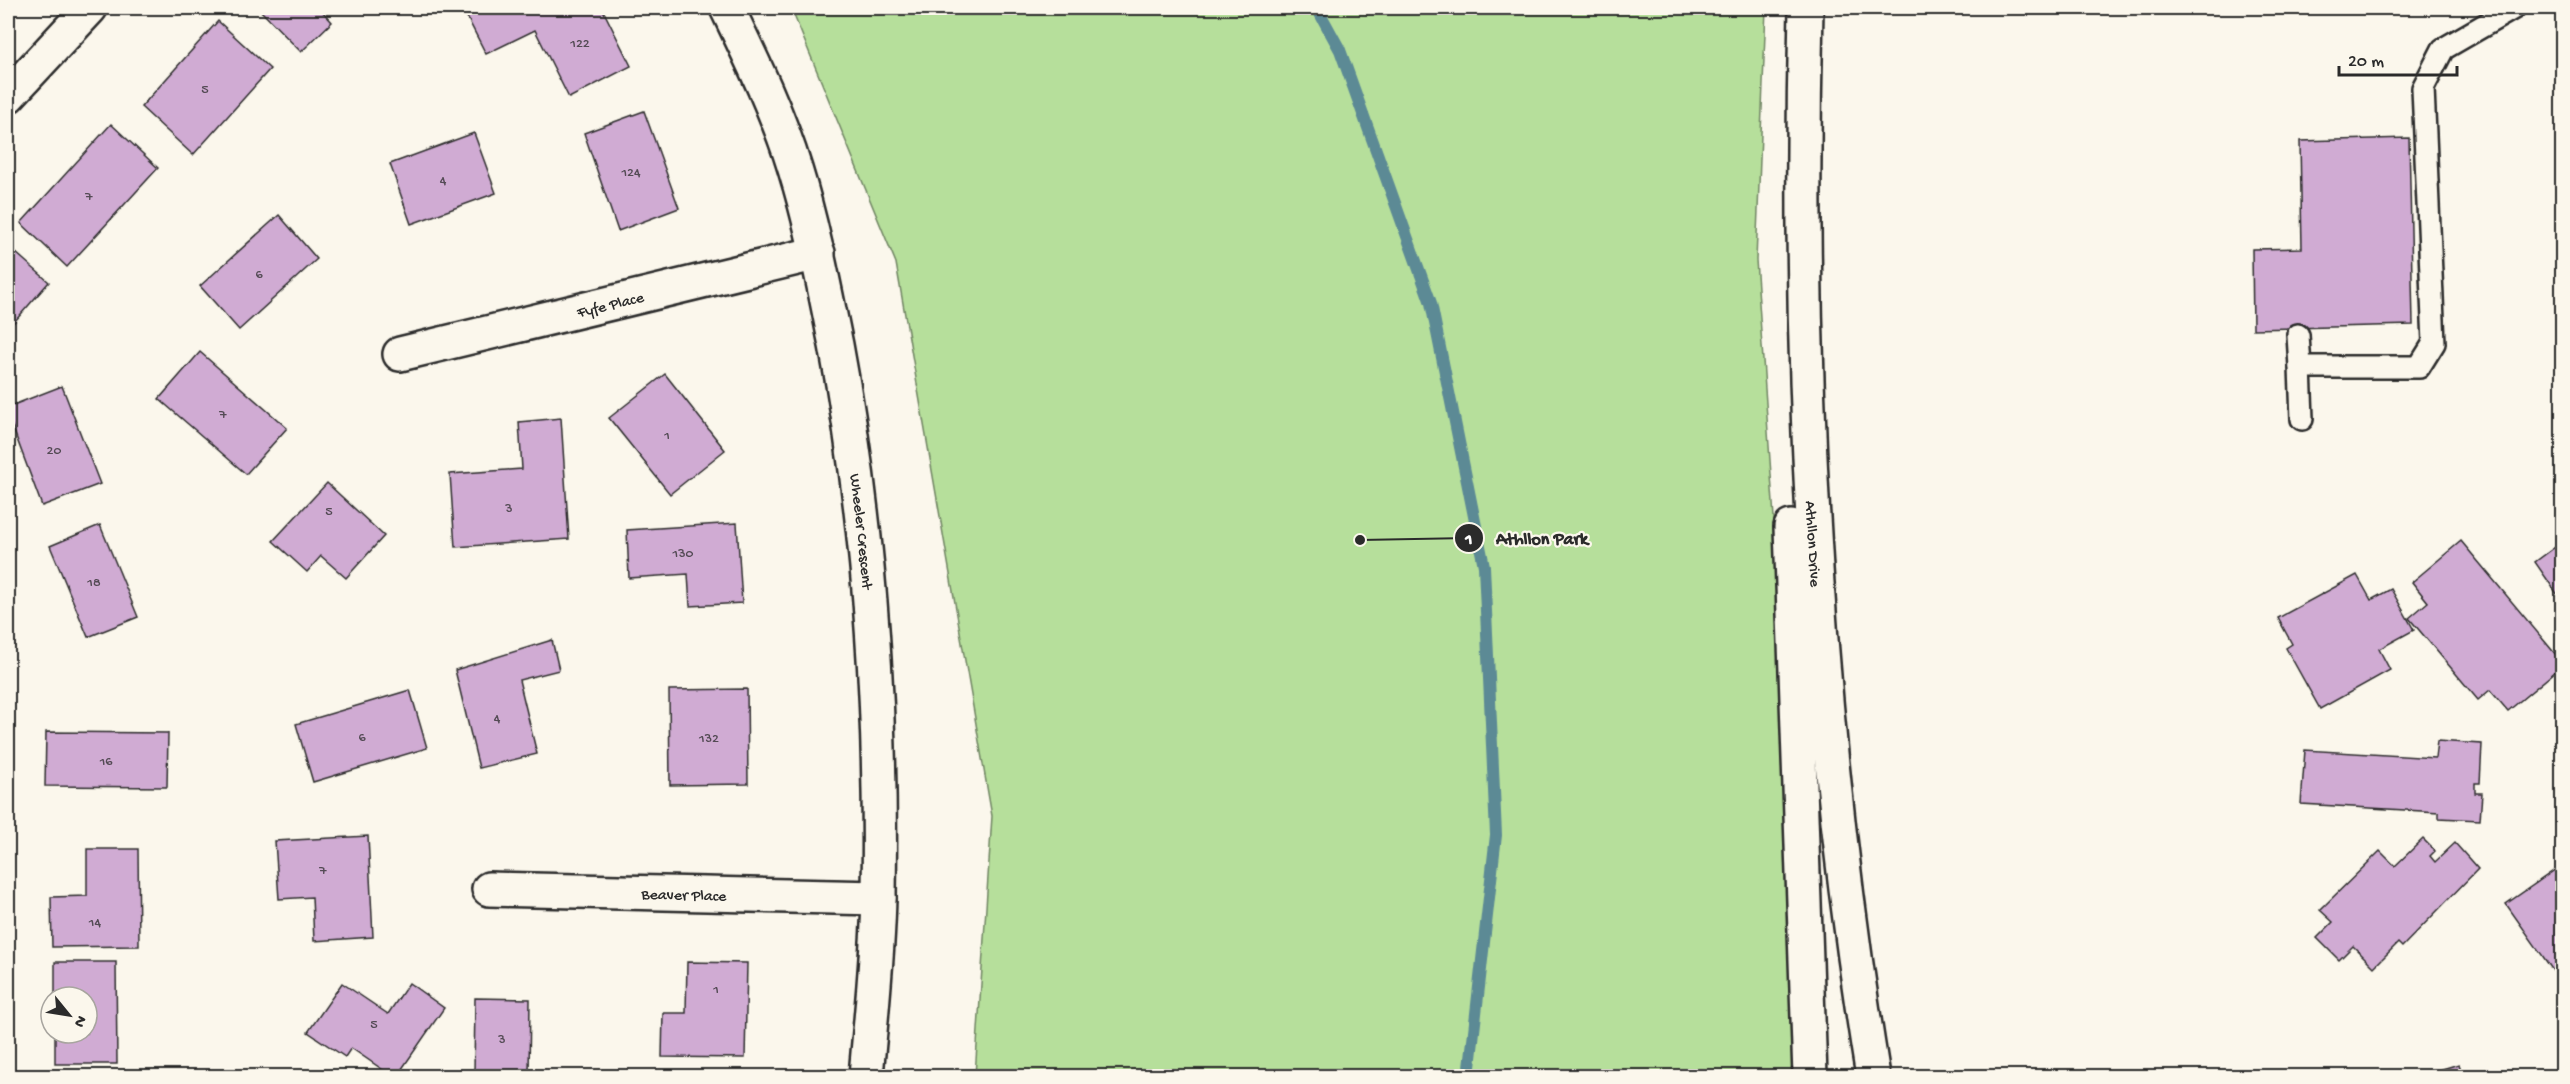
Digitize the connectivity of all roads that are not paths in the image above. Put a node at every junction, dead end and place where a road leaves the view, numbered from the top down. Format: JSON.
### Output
{"nodes":[{"id":1,"x":90,"y":8,"type":"edge"},
{"id":2,"x":727,"y":8,"type":"edge"},
{"id":3,"x":1784,"y":8,"type":"edge"},
{"id":4,"x":1806,"y":8,"type":"edge"},
{"id":5,"x":2514,"y":8,"type":"edge"},
{"id":6,"x":8,"y":96,"type":"edge"},
{"id":7,"x":818,"y":253,"type":"junction"},
{"id":8,"x":2298,"y":335,"type":"dead end"},
{"id":9,"x":400,"y":354,"type":"dead end"},
{"id":10,"x":2300,"y":367,"type":"junction"},
{"id":11,"x":2302,"y":419,"type":"dead end"},
{"id":12,"x":489,"y":889,"type":"dead end"},
{"id":13,"x":879,"y":898,"type":"junction"},
{"id":14,"x":866,"y":1077,"type":"edge"},
{"id":15,"x":1810,"y":1077,"type":"edge"},
{"id":16,"x":1873,"y":1077,"type":"edge"}],
"edges":[{"from":1,"to":6,"type":"main road"},
{"from":2,"to":7,"type":"main road","name":"Wheeler Crescent"},
{"from":3,"to":15,"type":"main road","name":"Athllon Drive"},
{"from":4,"to":16,"type":"main road","name":"Athllon Drive"},
{"from":5,"to":10,"type":"lane"},
{"from":7,"to":9,"type":"main road","name":"Fyfe Place"},
{"from":7,"to":13,"type":"main road","name":"Wheeler Crescent"},
{"from":8,"to":10,"type":"lane"},
{"from":10,"to":11,"type":"lane"},
{"from":12,"to":13,"type":"main road","name":"Beaver Place"},
{"from":13,"to":14,"type":"main road","name":"Wheeler Crescent"}]}
